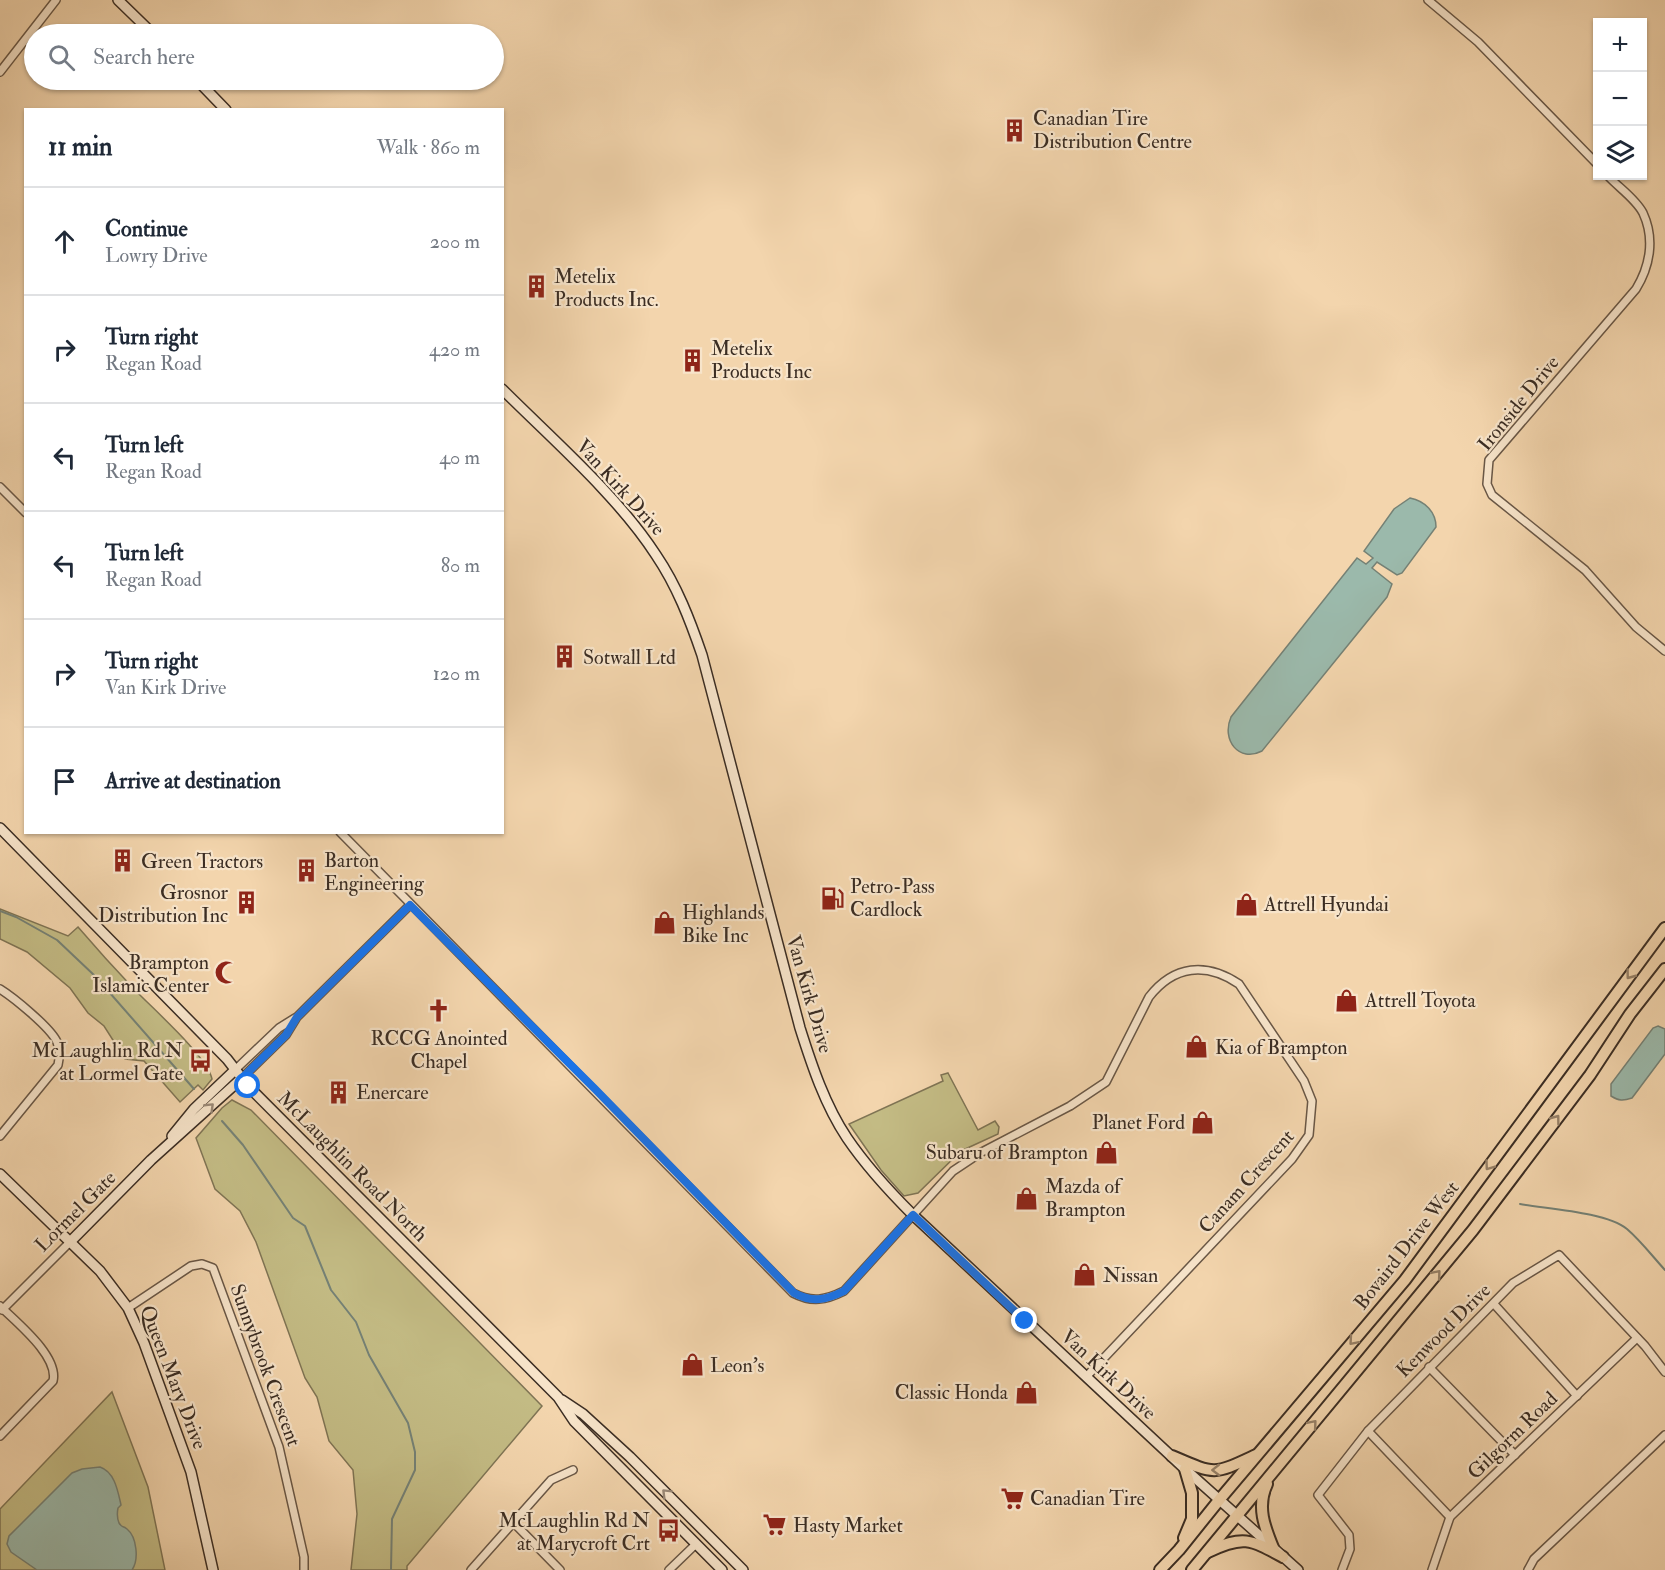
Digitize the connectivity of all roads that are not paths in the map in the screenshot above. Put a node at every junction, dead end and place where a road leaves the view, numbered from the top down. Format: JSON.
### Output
{"nodes":[{"id":1,"x":56,"y":0,"type":"edge"},
{"id":2,"x":118,"y":0,"type":"edge"},
{"id":3,"x":1428,"y":0,"type":"edge"},
{"id":4,"x":37,"y":24,"type":"edge"},
{"id":5,"x":143,"y":24,"type":"edge"},
{"id":6,"x":24,"y":41,"type":"edge"},
{"id":7,"x":0,"y":72,"type":"edge"},
{"id":8,"x":207,"y":90,"type":"edge"},
{"id":9,"x":224,"y":108,"type":"edge"},
{"id":10,"x":1593,"y":160,"type":"edge"},
{"id":11,"x":1612,"y":180,"type":"edge"},
{"id":12,"x":504,"y":391,"type":"edge"},
{"id":13,"x":0,"y":487,"type":"edge"},
{"id":14,"x":24,"y":511,"type":"edge"},
{"id":15,"x":1665,"y":651,"type":"edge"},
{"id":16,"x":0,"y":828,"type":"edge"},
{"id":17,"x":342,"y":834,"type":"edge"},
{"id":18,"x":410,"y":905,"type":"junction"},
{"id":19,"x":1665,"y":928,"type":"edge"},
{"id":20,"x":1665,"y":969,"type":"edge"},
{"id":21,"x":1,"y":992,"type":"edge"},
{"id":22,"x":239,"y":1074,"type":"junction"},
{"id":23,"x":0,"y":1136,"type":"edge"},
{"id":24,"x":0,"y":1174,"type":"edge"},
{"id":25,"x":913,"y":1215,"type":"junction"},
{"id":26,"x":70,"y":1242,"type":"junction"},
{"id":27,"x":1494,"y":1304,"type":"junction"},
{"id":28,"x":128,"y":1308,"type":"junction"},
{"id":29,"x":1,"y":1309,"type":"edge"},
{"id":30,"x":1636,"y":1338,"type":"junction"},
{"id":31,"x":1429,"y":1367,"type":"junction"},
{"id":32,"x":1665,"y":1372,"type":"edge"},
{"id":33,"x":1086,"y":1377,"type":"junction"},
{"id":34,"x":1577,"y":1396,"type":"junction"},
{"id":35,"x":558,"y":1397,"type":"junction"},
{"id":36,"x":1368,"y":1431,"type":"junction"},
{"id":37,"x":1665,"y":1435,"type":"edge"},
{"id":38,"x":0,"y":1436,"type":"edge"},
{"id":39,"x":1259,"y":1454,"type":"junction"},
{"id":40,"x":1515,"y":1455,"type":"junction"},
{"id":41,"x":1172,"y":1456,"type":"junction"},
{"id":42,"x":1185,"y":1469,"type":"junction"},
{"id":43,"x":1275,"y":1469,"type":"junction"},
{"id":44,"x":573,"y":1470,"type":"dead end"},
{"id":45,"x":1220,"y":1499,"type":"junction"},
{"id":46,"x":1236,"y":1514,"type":"junction"},
{"id":47,"x":1450,"y":1517,"type":"junction"},
{"id":48,"x":513,"y":1522,"type":"junction"},
{"id":49,"x":696,"y":1544,"type":"junction"},
{"id":50,"x":1179,"y":1550,"type":"junction"},
{"id":51,"x":1279,"y":1553,"type":"junction"},
{"id":52,"x":1203,"y":1555,"type":"junction"},
{"id":53,"x":213,"y":1570,"type":"edge"},
{"id":54,"x":304,"y":1570,"type":"edge"},
{"id":55,"x":471,"y":1570,"type":"edge"},
{"id":56,"x":560,"y":1570,"type":"edge"},
{"id":57,"x":669,"y":1570,"type":"edge"},
{"id":58,"x":722,"y":1570,"type":"edge"},
{"id":59,"x":743,"y":1570,"type":"edge"},
{"id":60,"x":1160,"y":1570,"type":"edge"},
{"id":61,"x":1192,"y":1570,"type":"edge"},
{"id":62,"x":1298,"y":1570,"type":"edge"},
{"id":63,"x":1342,"y":1570,"type":"edge"},
{"id":64,"x":1432,"y":1570,"type":"edge"},
{"id":65,"x":1528,"y":1570,"type":"edge"}],
"edges":[{"from":1,"to":4,"type":"street"},
{"from":2,"to":5,"type":"street"},
{"from":3,"to":10,"type":"street"},
{"from":6,"to":7,"type":"street"},
{"from":8,"to":9,"type":"street"},
{"from":11,"to":15,"type":"street","name":"Ironside Drive"},
{"from":12,"to":25,"type":"street","name":"Van Kirk Drive"},
{"from":13,"to":14,"type":"street"},
{"from":16,"to":22,"type":"street","name":"McLaughlin Road North"},
{"from":17,"to":18,"type":"street","name":"Canam Crescent"},
{"from":18,"to":22,"type":"street"},
{"from":18,"to":25,"type":"street","name":"Canam Crescent"},
{"from":19,"to":39,"type":"main road","name":"Bovaird Drive West","one_way":true},
{"from":43,"to":20,"type":"main road","name":"Bovaird Drive West","one_way":true},
{"from":21,"to":23,"type":"street"},
{"from":22,"to":26,"type":"street","name":"Lormel Gate"},
{"from":22,"to":35,"type":"street","name":"McLaughlin Road North"},
{"from":24,"to":26,"type":"street","name":"Queen Mary Drive"},
{"from":25,"to":33,"type":"street","name":"Van Kirk Drive"},
{"from":25,"to":33,"type":"street","name":"Canam Crescent"},
{"from":26,"to":28,"type":"street","name":"Queen Mary Drive"},
{"from":26,"to":29,"type":"street","name":"Lormel Gate"},
{"from":27,"to":30,"type":"street","name":"Kenwood Drive"},
{"from":27,"to":31,"type":"street","name":"Kenwood Drive"},
{"from":27,"to":34,"type":"street"},
{"from":28,"to":53,"type":"street","name":"Queen Mary Drive"},
{"from":28,"to":54,"type":"street","name":"Sunnybrook Crescent"},
{"from":29,"to":38,"type":"street"},
{"from":30,"to":32,"type":"street","name":"Kenwood Drive"},
{"from":30,"to":34,"type":"street","name":"Gilgorm Road"},
{"from":31,"to":36,"type":"street","name":"Kenwood Drive"},
{"from":31,"to":40,"type":"street"},
{"from":33,"to":41,"type":"street","name":"Van Kirk Drive"},
{"from":34,"to":40,"type":"street","name":"Gilgorm Road"},
{"from":35,"to":49,"type":"street","name":"McLaughlin Road North"},
{"from":59,"to":35,"type":"street","name":"McLaughlin Road North","one_way":true},
{"from":36,"to":47,"type":"street"},
{"from":36,"to":63,"type":"street","name":"Kenwood Drive"},
{"from":37,"to":65,"type":"street"},
{"from":39,"to":41,"type":"main road","one_way":true},
{"from":39,"to":45,"type":"main road","name":"Bovaird Drive West"},
{"from":40,"to":47,"type":"street","name":"Gilgorm Road"},
{"from":41,"to":42,"type":"street","name":"Van Kirk Drive"},
{"from":42,"to":45,"type":"street","name":"Van Kirk Drive"},
{"from":42,"to":50,"type":"main road"},
{"from":43,"to":46,"type":"main road","name":"Bovaird Drive West"},
{"from":43,"to":51,"type":"main road"},
{"from":44,"to":48,"type":"street"},
{"from":45,"to":46,"type":"street","name":"Van Kirk Drive"},
{"from":45,"to":50,"type":"main road","name":"Bovaird Drive West"},
{"from":46,"to":51,"type":"street","name":"Van Kirk Drive"},
{"from":46,"to":52,"type":"main road","name":"Bovaird Drive West"},
{"from":47,"to":64,"type":"street","name":"Gilgorm Road"},
{"from":48,"to":55,"type":"street"},
{"from":48,"to":56,"type":"street"},
{"from":49,"to":57,"type":"street"},
{"from":49,"to":58,"type":"street","name":"McLaughlin Road North"},
{"from":50,"to":60,"type":"main road","name":"Bovaird Drive West"},
{"from":51,"to":52,"type":"main road"},
{"from":51,"to":62,"type":"street","name":"Van Kirk Drive"},
{"from":52,"to":61,"type":"main road","name":"Bovaird Drive West"}]}
